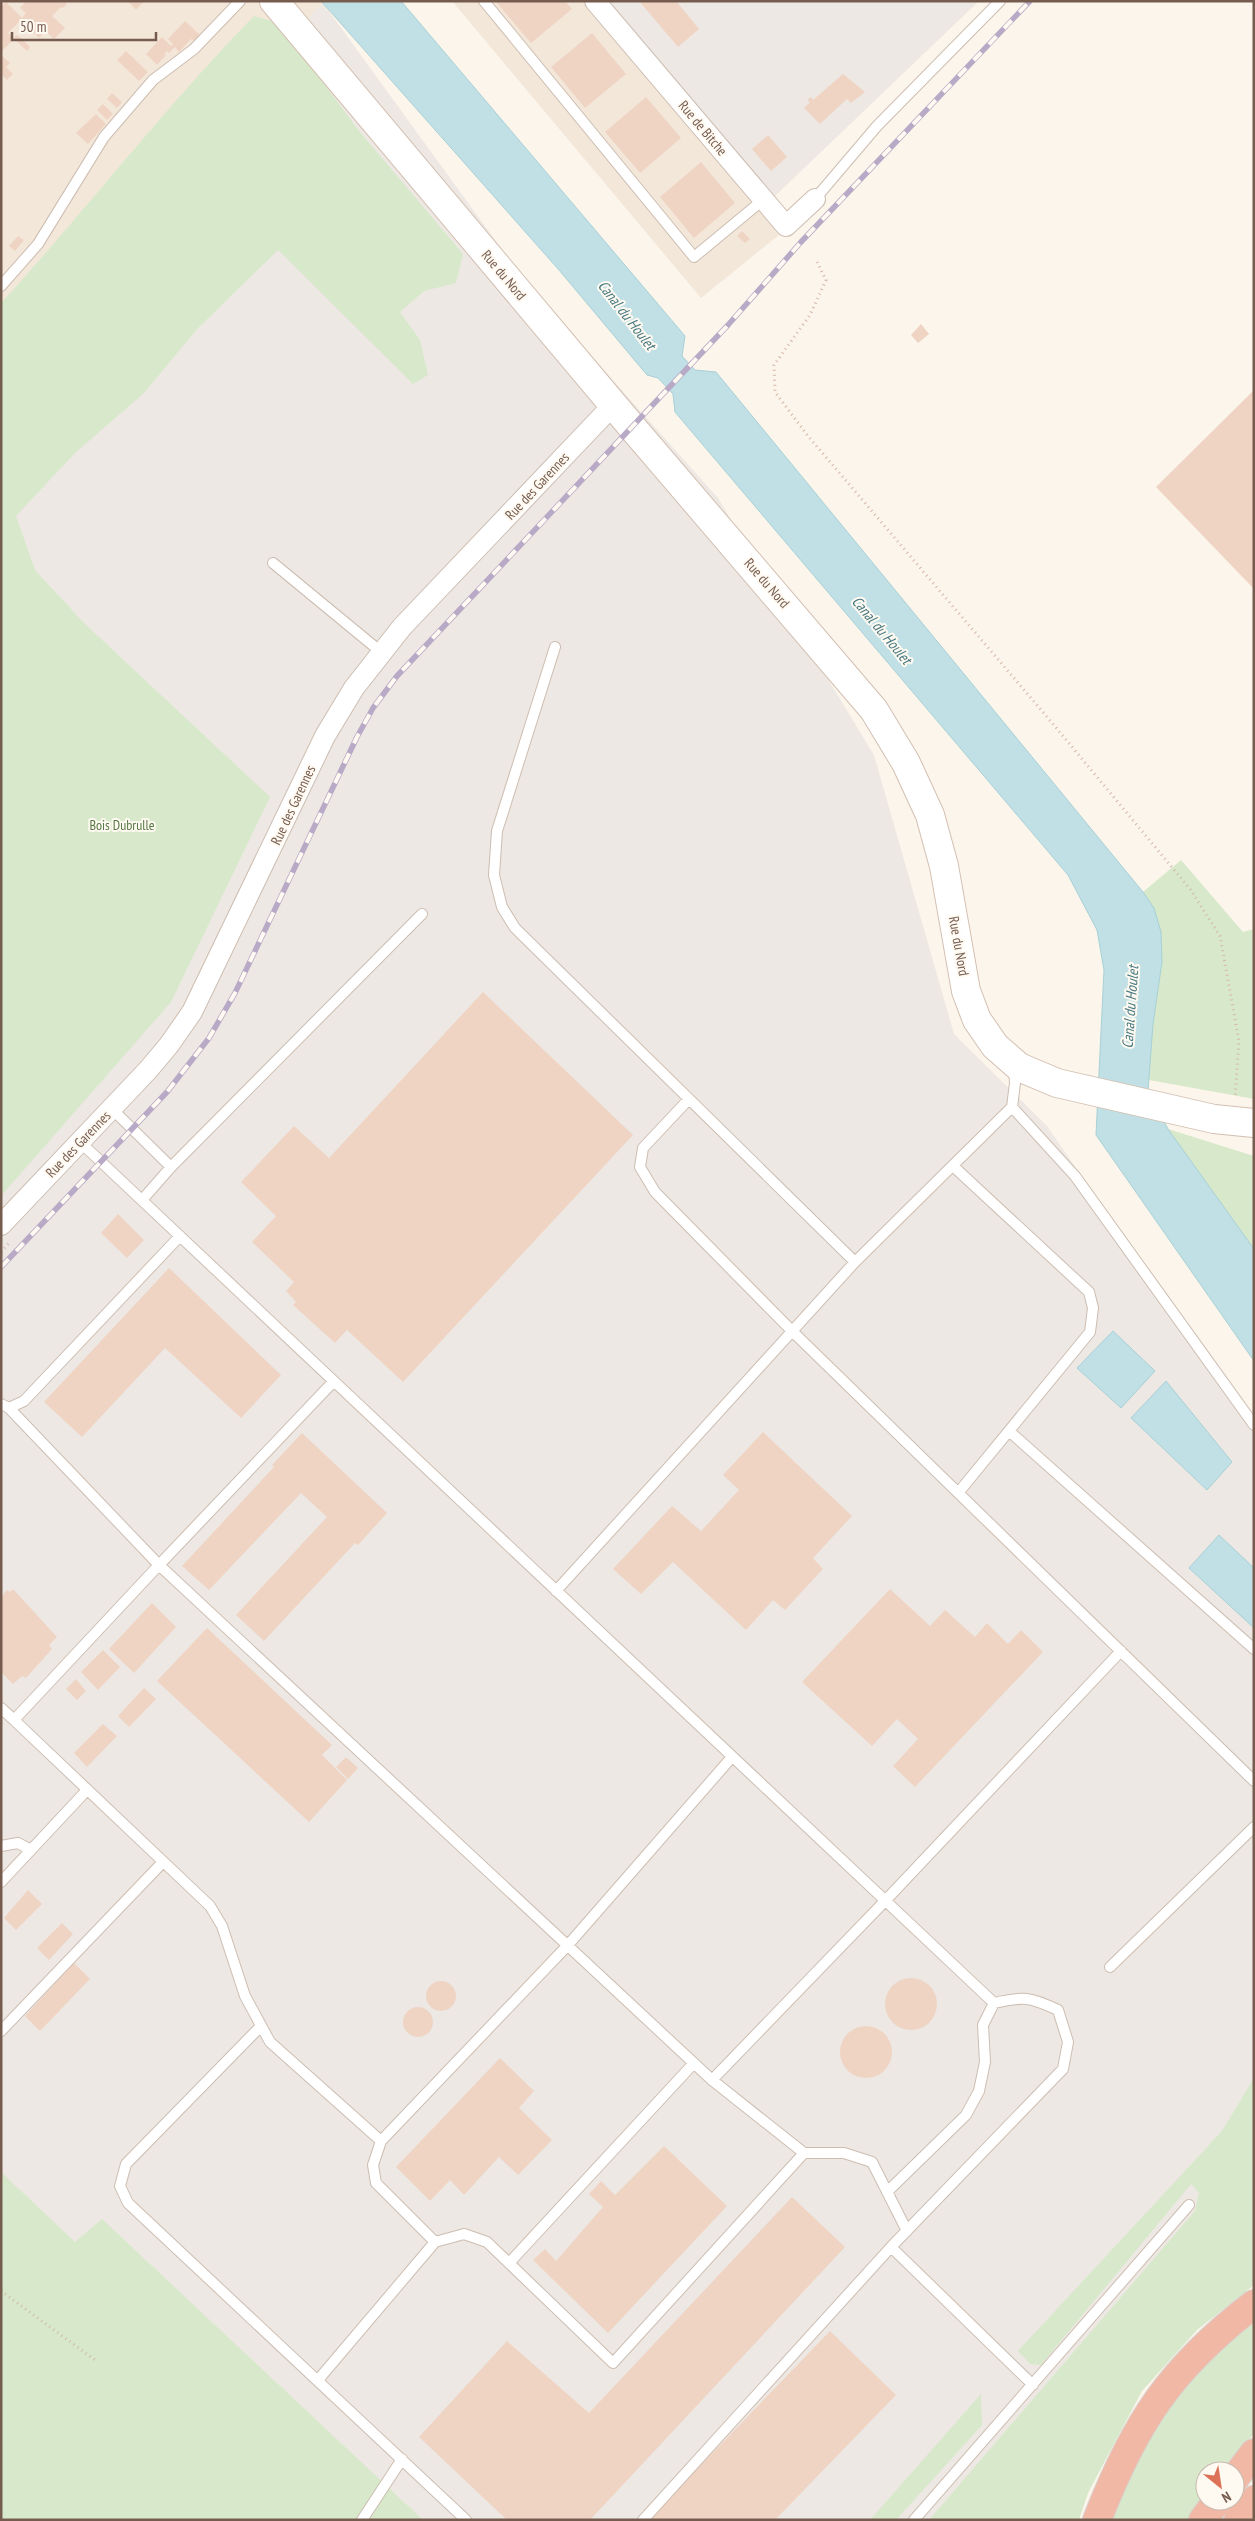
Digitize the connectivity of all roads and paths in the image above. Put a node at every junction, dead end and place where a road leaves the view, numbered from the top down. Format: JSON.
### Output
{"nodes":[{"id":1,"x":240,"y":1,"type":"edge"},
{"id":2,"x":274,"y":1,"type":"edge"},
{"id":3,"x":484,"y":1,"type":"edge"},
{"id":4,"x":595,"y":1,"type":"edge"},
{"id":5,"x":1000,"y":1,"type":"edge"},
{"id":6,"x":764,"y":199,"type":"junction"},
{"id":7,"x":816,"y":199,"type":"joint"},
{"id":8,"x":817,"y":262,"type":"dead end"},
{"id":9,"x":1,"y":286,"type":"edge"},
{"id":10,"x":613,"y":405,"type":"junction"},
{"id":11,"x":273,"y":563,"type":"dead end"},
{"id":12,"x":554,"y":646,"type":"dead end"},
{"id":13,"x":381,"y":652,"type":"junction"},
{"id":14,"x":422,"y":914,"type":"dead end"},
{"id":15,"x":1014,"y":1064,"type":"junction"},
{"id":16,"x":689,"y":1099,"type":"junction"},
{"id":17,"x":1012,"y":1107,"type":"junction"},
{"id":18,"x":112,"y":1109,"type":"junction"},
{"id":19,"x":1214,"y":1119,"type":"junction"},
{"id":20,"x":1254,"y":1123,"type":"edge"},
{"id":21,"x":1254,"y":1134,"type":"edge"},
{"id":22,"x":80,"y":1142,"type":"junction"},
{"id":23,"x":953,"y":1166,"type":"junction"},
{"id":24,"x":171,"y":1167,"type":"junction"},
{"id":25,"x":142,"y":1200,"type":"junction"},
{"id":26,"x":1,"y":1225,"type":"edge"},
{"id":27,"x":180,"y":1236,"type":"junction"},
{"id":28,"x":855,"y":1262,"type":"junction"},
{"id":29,"x":792,"y":1332,"type":"junction"},
{"id":30,"x":334,"y":1381,"type":"junction"},
{"id":31,"x":5,"y":1406,"type":"edge"},
{"id":32,"x":1254,"y":1425,"type":"edge"},
{"id":33,"x":1009,"y":1431,"type":"junction"},
{"id":34,"x":958,"y":1493,"type":"junction"},
{"id":35,"x":159,"y":1565,"type":"junction"},
{"id":36,"x":556,"y":1590,"type":"junction"},
{"id":37,"x":1254,"y":1649,"type":"edge"},
{"id":38,"x":1121,"y":1651,"type":"junction"},
{"id":39,"x":1,"y":1708,"type":"edge"},
{"id":40,"x":14,"y":1720,"type":"junction"},
{"id":41,"x":732,"y":1757,"type":"junction"},
{"id":42,"x":1254,"y":1781,"type":"edge"},
{"id":43,"x":87,"y":1790,"type":"junction"},
{"id":44,"x":1254,"y":1826,"type":"edge"},
{"id":45,"x":1,"y":1846,"type":"edge"},
{"id":46,"x":31,"y":1850,"type":"junction"},
{"id":47,"x":164,"y":1862,"type":"junction"},
{"id":48,"x":1,"y":1882,"type":"edge"},
{"id":49,"x":885,"y":1901,"type":"junction"},
{"id":50,"x":568,"y":1945,"type":"junction"},
{"id":51,"x":1110,"y":1967,"type":"dead end"},
{"id":52,"x":994,"y":2003,"type":"junction"},
{"id":53,"x":261,"y":2026,"type":"junction"},
{"id":54,"x":1,"y":2031,"type":"edge"},
{"id":55,"x":694,"y":2063,"type":"junction"},
{"id":56,"x":712,"y":2080,"type":"junction"},
{"id":57,"x":381,"y":2140,"type":"junction"},
{"id":58,"x":804,"y":2153,"type":"junction"},
{"id":59,"x":887,"y":2192,"type":"junction"},
{"id":60,"x":1189,"y":2205,"type":"dead end"},
{"id":61,"x":907,"y":2231,"type":"junction"},
{"id":62,"x":435,"y":2242,"type":"junction"},
{"id":63,"x":891,"y":2247,"type":"junction"},
{"id":64,"x":509,"y":2263,"type":"junction"},
{"id":65,"x":1,"y":2291,"type":"edge"},
{"id":66,"x":1254,"y":2304,"type":"edge"},
{"id":67,"x":95,"y":2360,"type":"dead end"},
{"id":68,"x":318,"y":2380,"type":"junction"},
{"id":69,"x":1033,"y":2385,"type":"junction"},
{"id":70,"x":1254,"y":2453,"type":"edge"},
{"id":71,"x":402,"y":2459,"type":"junction"},
{"id":72,"x":1245,"y":2465,"type":"edge"},
{"id":73,"x":1254,"y":2500,"type":"edge"},
{"id":74,"x":362,"y":2520,"type":"edge"},
{"id":75,"x":466,"y":2520,"type":"edge"},
{"id":76,"x":643,"y":2520,"type":"edge"},
{"id":77,"x":914,"y":2520,"type":"edge"},
{"id":78,"x":1098,"y":2520,"type":"edge"},
{"id":79,"x":1238,"y":2520,"type":"edge"}],
"edges":[{"from":1,"to":9,"type":"lane"},
{"from":2,"to":10,"type":"street","name":"Rue du Nord"},
{"from":3,"to":6,"type":"lane"},
{"from":4,"to":6,"type":"street","name":"Rue de Bitche"},
{"from":5,"to":7,"type":"lane"},
{"from":6,"to":7,"type":"street","name":"Rue de Bitche"},
{"from":8,"to":19,"type":"path"},
{"from":10,"to":13,"type":"street","name":"Rue des Garennes"},
{"from":10,"to":15,"type":"street","name":"Rue du Nord"},
{"from":11,"to":13,"type":"lane"},
{"from":12,"to":16,"type":"lane"},
{"from":13,"to":18,"type":"street","name":"Rue des Garennes"},
{"from":14,"to":24,"type":"lane"},
{"from":15,"to":17,"type":"lane"},
{"from":15,"to":19,"type":"street","name":"Rue du Nord"},
{"from":16,"to":28,"type":"lane"},
{"from":16,"to":29,"type":"lane"},
{"from":17,"to":23,"type":"lane"},
{"from":17,"to":32,"type":"lane"},
{"from":18,"to":22,"type":"street","name":"Rue des Garennes"},
{"from":18,"to":24,"type":"lane"},
{"from":19,"to":20,"type":"street","name":"Rue du Nord"},
{"from":19,"to":21,"type":"street","name":"Rue du Nord"},
{"from":22,"to":25,"type":"lane"},
{"from":22,"to":26,"type":"street","name":"Rue des Garennes"},
{"from":23,"to":28,"type":"lane"},
{"from":23,"to":33,"type":"lane"},
{"from":24,"to":25,"type":"lane"},
{"from":25,"to":27,"type":"lane"},
{"from":27,"to":30,"type":"lane"},
{"from":27,"to":31,"type":"lane"},
{"from":28,"to":29,"type":"lane"},
{"from":29,"to":34,"type":"lane"},
{"from":29,"to":36,"type":"lane"},
{"from":30,"to":35,"type":"lane"},
{"from":30,"to":36,"type":"lane"},
{"from":31,"to":35,"type":"lane"},
{"from":33,"to":34,"type":"lane"},
{"from":33,"to":37,"type":"lane"},
{"from":34,"to":38,"type":"lane"},
{"from":35,"to":40,"type":"lane"},
{"from":35,"to":50,"type":"lane"},
{"from":36,"to":41,"type":"lane"},
{"from":38,"to":42,"type":"lane"},
{"from":38,"to":49,"type":"lane"},
{"from":39,"to":40,"type":"lane"},
{"from":40,"to":43,"type":"lane"},
{"from":41,"to":49,"type":"lane"},
{"from":41,"to":50,"type":"lane"},
{"from":43,"to":46,"type":"lane"},
{"from":43,"to":47,"type":"lane"},
{"from":44,"to":51,"type":"lane"},
{"from":45,"to":46,"type":"lane"},
{"from":46,"to":48,"type":"lane"},
{"from":47,"to":53,"type":"lane"},
{"from":47,"to":54,"type":"lane"},
{"from":49,"to":52,"type":"lane"},
{"from":49,"to":56,"type":"lane"},
{"from":50,"to":55,"type":"lane"},
{"from":50,"to":57,"type":"lane"},
{"from":52,"to":59,"type":"lane"},
{"from":52,"to":61,"type":"lane"},
{"from":53,"to":57,"type":"lane"},
{"from":53,"to":68,"type":"lane"},
{"from":55,"to":56,"type":"lane"},
{"from":55,"to":64,"type":"lane"},
{"from":56,"to":58,"type":"lane"},
{"from":57,"to":62,"type":"lane"},
{"from":58,"to":59,"type":"lane"},
{"from":58,"to":64,"type":"lane"},
{"from":59,"to":61,"type":"lane"},
{"from":60,"to":69,"type":"lane"},
{"from":61,"to":63,"type":"lane"},
{"from":62,"to":64,"type":"lane"},
{"from":62,"to":68,"type":"lane"},
{"from":63,"to":69,"type":"lane"},
{"from":63,"to":76,"type":"lane"},
{"from":65,"to":67,"type":"path"},
{"from":66,"to":78,"type":"highway"},
{"from":68,"to":71,"type":"lane"},
{"from":69,"to":77,"type":"lane"},
{"from":70,"to":72,"type":"highway"},
{"from":71,"to":74,"type":"lane"},
{"from":71,"to":75,"type":"lane"},
{"from":73,"to":79,"type":"highway"}]}
